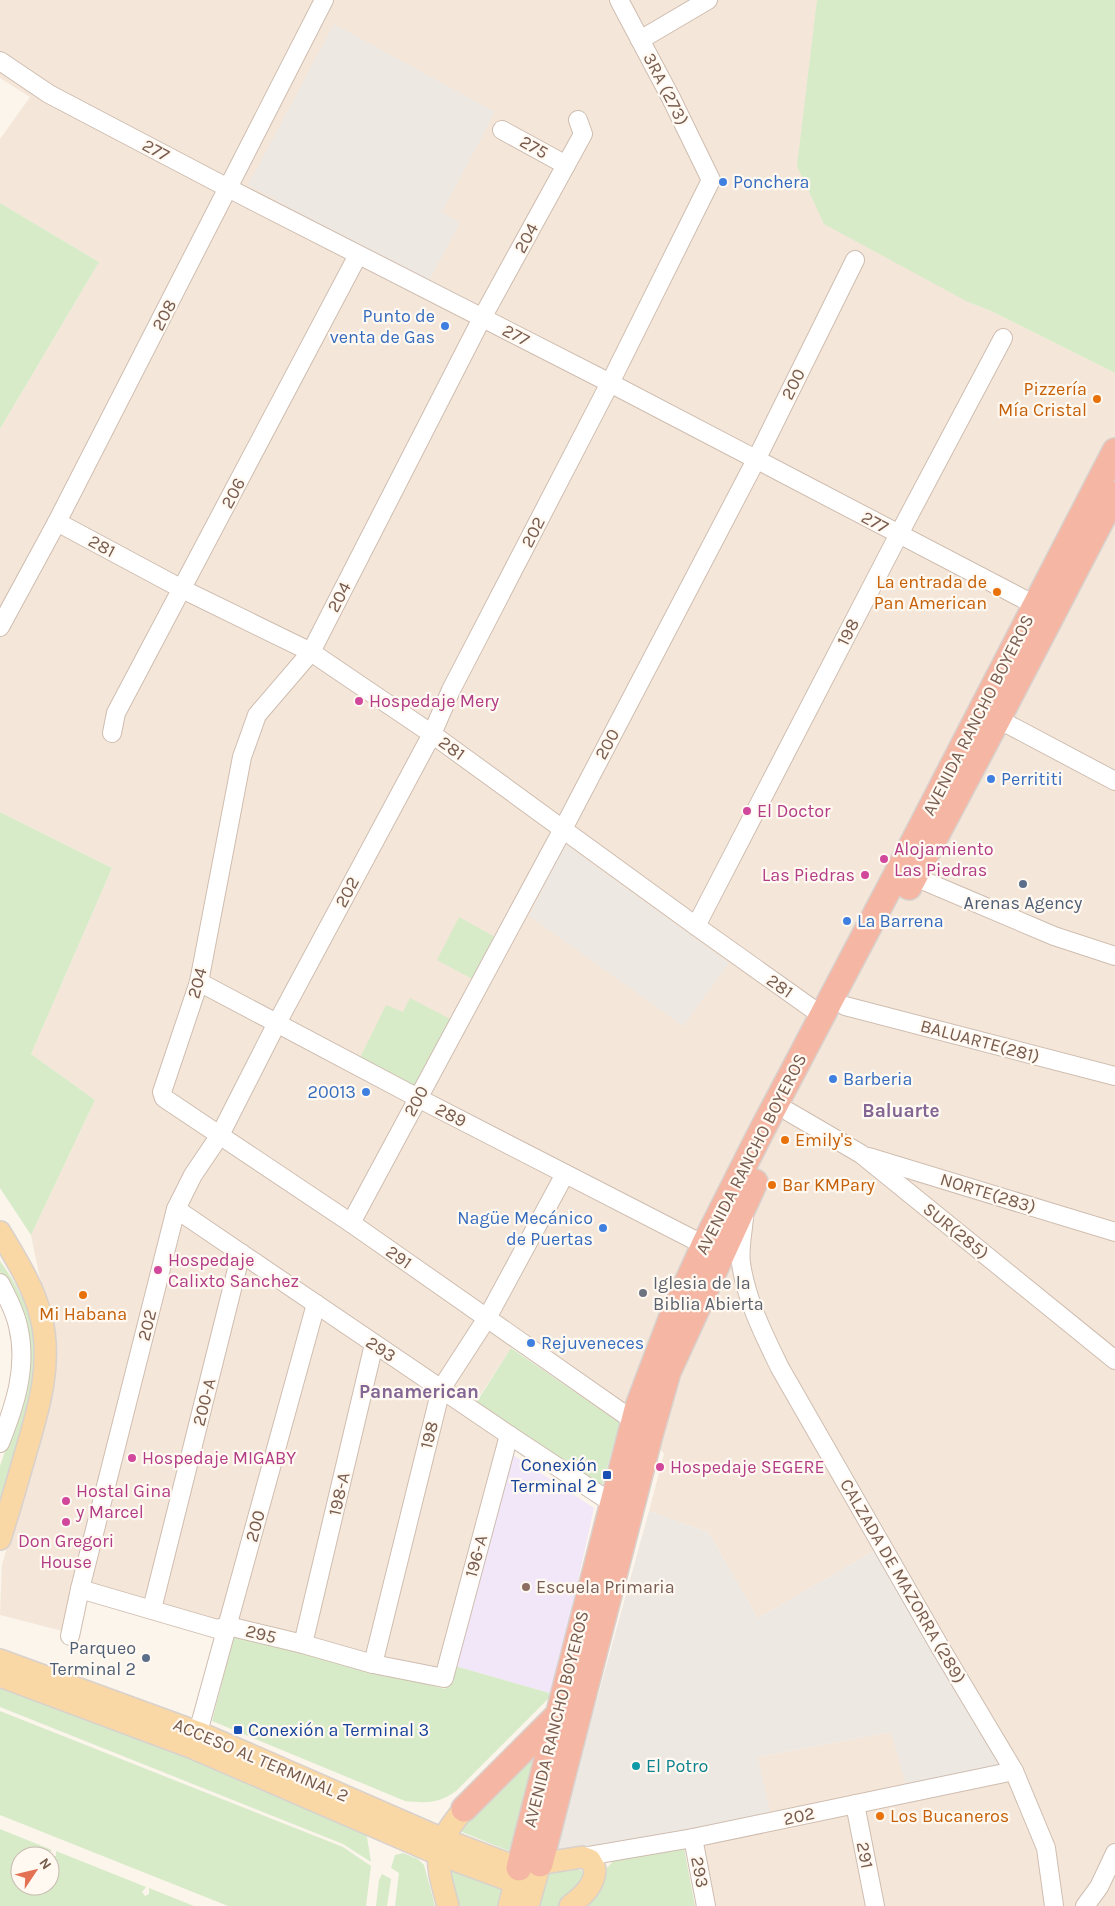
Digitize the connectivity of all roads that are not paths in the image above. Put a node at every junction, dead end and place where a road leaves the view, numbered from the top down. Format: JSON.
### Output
{"nodes":[{"id":1,"x":324,"y":0,"type":"edge"},
{"id":2,"x":619,"y":0,"type":"edge"},
{"id":3,"x":708,"y":0,"type":"edge"},
{"id":4,"x":640,"y":40,"type":"junction"},
{"id":5,"x":0,"y":62,"type":"edge"},
{"id":6,"x":578,"y":120,"type":"dead end"},
{"id":7,"x":502,"y":130,"type":"dead end"},
{"id":8,"x":566,"y":165,"type":"junction"},
{"id":9,"x":711,"y":180,"type":"joint"},
{"id":10,"x":228,"y":188,"type":"junction"},
{"id":11,"x":358,"y":255,"type":"junction"},
{"id":12,"x":855,"y":260,"type":"dead end"},
{"id":13,"x":482,"y":318,"type":"junction"},
{"id":14,"x":1003,"y":338,"type":"dead end"},
{"id":15,"x":610,"y":384,"type":"junction"},
{"id":16,"x":1115,"y":451,"type":"edge"},
{"id":17,"x":756,"y":460,"type":"junction"},
{"id":18,"x":1115,"y":494,"type":"edge"},
{"id":19,"x":57,"y":522,"type":"junction"},
{"id":20,"x":899,"y":534,"type":"junction"},
{"id":21,"x":182,"y":589,"type":"junction"},
{"id":22,"x":1035,"y":605,"type":"junction"},
{"id":23,"x":0,"y":627,"type":"edge"},
{"id":24,"x":311,"y":652,"type":"junction"},
{"id":25,"x":998,"y":720,"type":"junction"},
{"id":26,"x":112,"y":732,"type":"dead end"},
{"id":27,"x":432,"y":734,"type":"junction"},
{"id":28,"x":1115,"y":781,"type":"edge"},
{"id":29,"x":563,"y":829,"type":"junction"},
{"id":30,"x":914,"y":876,"type":"junction"},
{"id":31,"x":696,"y":926,"type":"junction"},
{"id":32,"x":1115,"y":956,"type":"edge"},
{"id":33,"x":199,"y":982,"type":"junction"},
{"id":34,"x":845,"y":1006,"type":"junction"},
{"id":35,"x":821,"y":1015,"type":"junction"},
{"id":36,"x":277,"y":1024,"type":"junction"},
{"id":37,"x":1115,"y":1076,"type":"edge"},
{"id":38,"x":163,"y":1095,"type":"joint"},
{"id":39,"x":418,"y":1098,"type":"junction"},
{"id":40,"x":790,"y":1112,"type":"junction"},
{"id":41,"x":220,"y":1136,"type":"junction"},
{"id":42,"x":861,"y":1154,"type":"junction"},
{"id":43,"x":566,"y":1174,"type":"junction"},
{"id":44,"x":746,"y":1199,"type":"junction"},
{"id":45,"x":176,"y":1209,"type":"junction"},
{"id":46,"x":351,"y":1223,"type":"junction"},
{"id":47,"x":0,"y":1232,"type":"edge"},
{"id":48,"x":1115,"y":1232,"type":"edge"},
{"id":49,"x":704,"y":1245,"type":"junction"},
{"id":50,"x":241,"y":1253,"type":"junction"},
{"id":51,"x":0,"y":1283,"type":"edge"},
{"id":52,"x":316,"y":1304,"type":"junction"},
{"id":53,"x":486,"y":1318,"type":"junction"},
{"id":54,"x":374,"y":1344,"type":"junction"},
{"id":55,"x":1115,"y":1360,"type":"edge"},
{"id":56,"x":441,"y":1389,"type":"junction"},
{"id":57,"x":634,"y":1421,"type":"junction"},
{"id":58,"x":508,"y":1435,"type":"junction"},
{"id":59,"x":0,"y":1443,"type":"edge"},
{"id":60,"x":612,"y":1503,"type":"junction"},
{"id":61,"x":0,"y":1539,"type":"edge"},
{"id":62,"x":80,"y":1589,"type":"junction"},
{"id":63,"x":152,"y":1610,"type":"junction"},
{"id":64,"x":228,"y":1626,"type":"junction"},
{"id":65,"x":70,"y":1636,"type":"dead end"},
{"id":66,"x":303,"y":1644,"type":"junction"},
{"id":67,"x":0,"y":1660,"type":"edge"},
{"id":68,"x":373,"y":1664,"type":"junction"},
{"id":69,"x":0,"y":1676,"type":"edge"},
{"id":70,"x":444,"y":1678,"type":"joint"},
{"id":71,"x":558,"y":1716,"type":"junction"},
{"id":72,"x":197,"y":1741,"type":"junction"},
{"id":73,"x":1014,"y":1771,"type":"junction"},
{"id":74,"x":855,"y":1804,"type":"junction"},
{"id":75,"x":464,"y":1809,"type":"junction"},
{"id":76,"x":415,"y":1826,"type":"junction"},
{"id":77,"x":693,"y":1838,"type":"junction"},
{"id":78,"x":440,"y":1846,"type":"junction"},
{"id":79,"x":1115,"y":1853,"type":"edge"},
{"id":80,"x":589,"y":1863,"type":"junction"},
{"id":81,"x":524,"y":1871,"type":"junction"},
{"id":82,"x":448,"y":1906,"type":"edge"},
{"id":83,"x":509,"y":1906,"type":"edge"},
{"id":84,"x":528,"y":1906,"type":"edge"},
{"id":85,"x":570,"y":1906,"type":"edge"},
{"id":86,"x":706,"y":1906,"type":"edge"},
{"id":87,"x":874,"y":1906,"type":"edge"},
{"id":88,"x":1054,"y":1906,"type":"edge"},
{"id":89,"x":1085,"y":1906,"type":"edge"}],
"edges":[{"from":1,"to":10,"type":"street","name":"208"},
{"from":2,"to":4,"type":"street","name":"3RA (273)"},
{"from":3,"to":4,"type":"street"},
{"from":4,"to":9,"type":"street","name":"3RA (273)"},
{"from":5,"to":10,"type":"street","name":"277"},
{"from":6,"to":8,"type":"street","name":"204"},
{"from":7,"to":8,"type":"street","name":"275"},
{"from":8,"to":13,"type":"street","name":"204"},
{"from":9,"to":15,"type":"street","name":"202"},
{"from":10,"to":11,"type":"street","name":"277"},
{"from":10,"to":19,"type":"street","name":"208"},
{"from":11,"to":13,"type":"street","name":"277"},
{"from":11,"to":21,"type":"street","name":"206"},
{"from":12,"to":17,"type":"street","name":"200"},
{"from":13,"to":15,"type":"street","name":"277"},
{"from":13,"to":24,"type":"street","name":"204"},
{"from":14,"to":20,"type":"street","name":"198"},
{"from":15,"to":17,"type":"street","name":"277"},
{"from":15,"to":27,"type":"street","name":"202"},
{"from":16,"to":22,"type":"highway","name":"AVENIDA RANCHO BOYEROS"},
{"from":17,"to":20,"type":"street","name":"277"},
{"from":17,"to":29,"type":"street","name":"200"},
{"from":18,"to":25,"type":"highway","name":"AVENIDA RANCHO BOYEROS"},
{"from":19,"to":21,"type":"street","name":"281"},
{"from":19,"to":23,"type":"street","name":"208"},
{"from":20,"to":22,"type":"street","name":"277"},
{"from":20,"to":31,"type":"street","name":"198"},
{"from":21,"to":24,"type":"street","name":"281"},
{"from":21,"to":26,"type":"street","name":"206"},
{"from":22,"to":35,"type":"highway","name":"AVENIDA RANCHO BOYEROS"},
{"from":24,"to":27,"type":"street","name":"281"},
{"from":24,"to":33,"type":"street","name":"204"},
{"from":25,"to":28,"type":"street"},
{"from":25,"to":30,"type":"highway","name":"AVENIDA RANCHO BOYEROS"},
{"from":27,"to":29,"type":"street","name":"281"},
{"from":27,"to":36,"type":"street","name":"202"},
{"from":29,"to":31,"type":"street","name":"281"},
{"from":29,"to":39,"type":"street","name":"200"},
{"from":30,"to":32,"type":"street"},
{"from":30,"to":34,"type":"highway","name":"AVENIDA RANCHO BOYEROS"},
{"from":31,"to":35,"type":"street","name":"281"},
{"from":33,"to":36,"type":"street","name":"289"},
{"from":33,"to":38,"type":"street","name":"204"},
{"from":34,"to":37,"type":"street","name":"BALUARTE(281)"},
{"from":34,"to":40,"type":"highway","name":"AVENIDA RANCHO BOYEROS"},
{"from":35,"to":49,"type":"highway","name":"AVENIDA RANCHO BOYEROS"},
{"from":36,"to":39,"type":"street","name":"289"},
{"from":36,"to":41,"type":"street","name":"202"},
{"from":38,"to":41,"type":"street","name":"291"},
{"from":39,"to":43,"type":"street","name":"289"},
{"from":39,"to":46,"type":"street","name":"200"},
{"from":40,"to":42,"type":"street","name":"SUR(285)"},
{"from":40,"to":44,"type":"highway","name":"AVENIDA RANCHO BOYEROS"},
{"from":41,"to":45,"type":"street","name":"202"},
{"from":41,"to":46,"type":"street","name":"291"},
{"from":42,"to":48,"type":"street","name":"NORTE(283)"},
{"from":42,"to":55,"type":"street","name":"SUR(285)"},
{"from":43,"to":49,"type":"street","name":"289"},
{"from":43,"to":53,"type":"street","name":"198"},
{"from":44,"to":73,"type":"street","name":"CALZADA DE MAZORRA (289)"},
{"from":44,"to":81,"type":"highway","name":"AVENIDA RANCHO BOYEROS"},
{"from":45,"to":50,"type":"street","name":"293"},
{"from":45,"to":62,"type":"street","name":"202"},
{"from":46,"to":53,"type":"street","name":"291"},
{"from":47,"to":61,"type":"main road"},
{"from":49,"to":57,"type":"highway","name":"AVENIDA RANCHO BOYEROS"},
{"from":50,"to":52,"type":"street","name":"293"},
{"from":50,"to":63,"type":"street","name":"200-A"},
{"from":51,"to":59,"type":"street"},
{"from":52,"to":54,"type":"street","name":"293"},
{"from":52,"to":64,"type":"street","name":"200"},
{"from":53,"to":56,"type":"street","name":"198"},
{"from":53,"to":57,"type":"street","name":"291"},
{"from":54,"to":56,"type":"street","name":"293"},
{"from":54,"to":66,"type":"street","name":"198-A"},
{"from":56,"to":58,"type":"street","name":"293"},
{"from":56,"to":68,"type":"street","name":"198"},
{"from":57,"to":60,"type":"highway","name":"AVENIDA RANCHO BOYEROS"},
{"from":58,"to":60,"type":"street","name":"293"},
{"from":58,"to":70,"type":"street","name":"196-A"},
{"from":60,"to":71,"type":"highway","name":"AVENIDA RANCHO BOYEROS"},
{"from":62,"to":63,"type":"street","name":"295"},
{"from":62,"to":65,"type":"street","name":"202"},
{"from":63,"to":64,"type":"street","name":"295"},
{"from":64,"to":66,"type":"street","name":"295"},
{"from":64,"to":72,"type":"street","name":"200"},
{"from":66,"to":68,"type":"street","name":"295"},
{"from":67,"to":72,"type":"main road","name":"ACCESO AL TERMINAL 2"},
{"from":68,"to":70,"type":"street","name":"295"},
{"from":69,"to":72,"type":"main road","name":"ACCESO AL TERMINAL 2"},
{"from":71,"to":75,"type":"highway"},
{"from":71,"to":81,"type":"highway","name":"AVENIDA RANCHO BOYEROS"},
{"from":72,"to":76,"type":"main road","name":"ACCESO AL TERMINAL 2"},
{"from":72,"to":78,"type":"main road","name":"ACCESO AL TERMINAL 2"},
{"from":73,"to":74,"type":"street","name":"202"},
{"from":73,"to":88,"type":"street","name":"CALZADA DE MAZORRA (289)"},
{"from":74,"to":77,"type":"street","name":"202"},
{"from":74,"to":87,"type":"street","name":"291"},
{"from":75,"to":76,"type":"main road"},
{"from":75,"to":78,"type":"main road"},
{"from":76,"to":78,"type":"main road","name":"ACCESO AL TERMINAL 2"},
{"from":77,"to":80,"type":"street","name":"202"},
{"from":77,"to":86,"type":"street","name":"293"},
{"from":78,"to":81,"type":"main road","name":"ACCESO AL TERMINAL 2"},
{"from":78,"to":82,"type":"main road"},
{"from":79,"to":89,"type":"street"},
{"from":80,"to":81,"type":"main road"},
{"from":80,"to":85,"type":"main road"},
{"from":81,"to":83,"type":"main road","name":"AVENIDA RANCHO BOYEROS"},
{"from":81,"to":84,"type":"main road","name":"AVENIDA RANCHO BOYEROS"}]}
